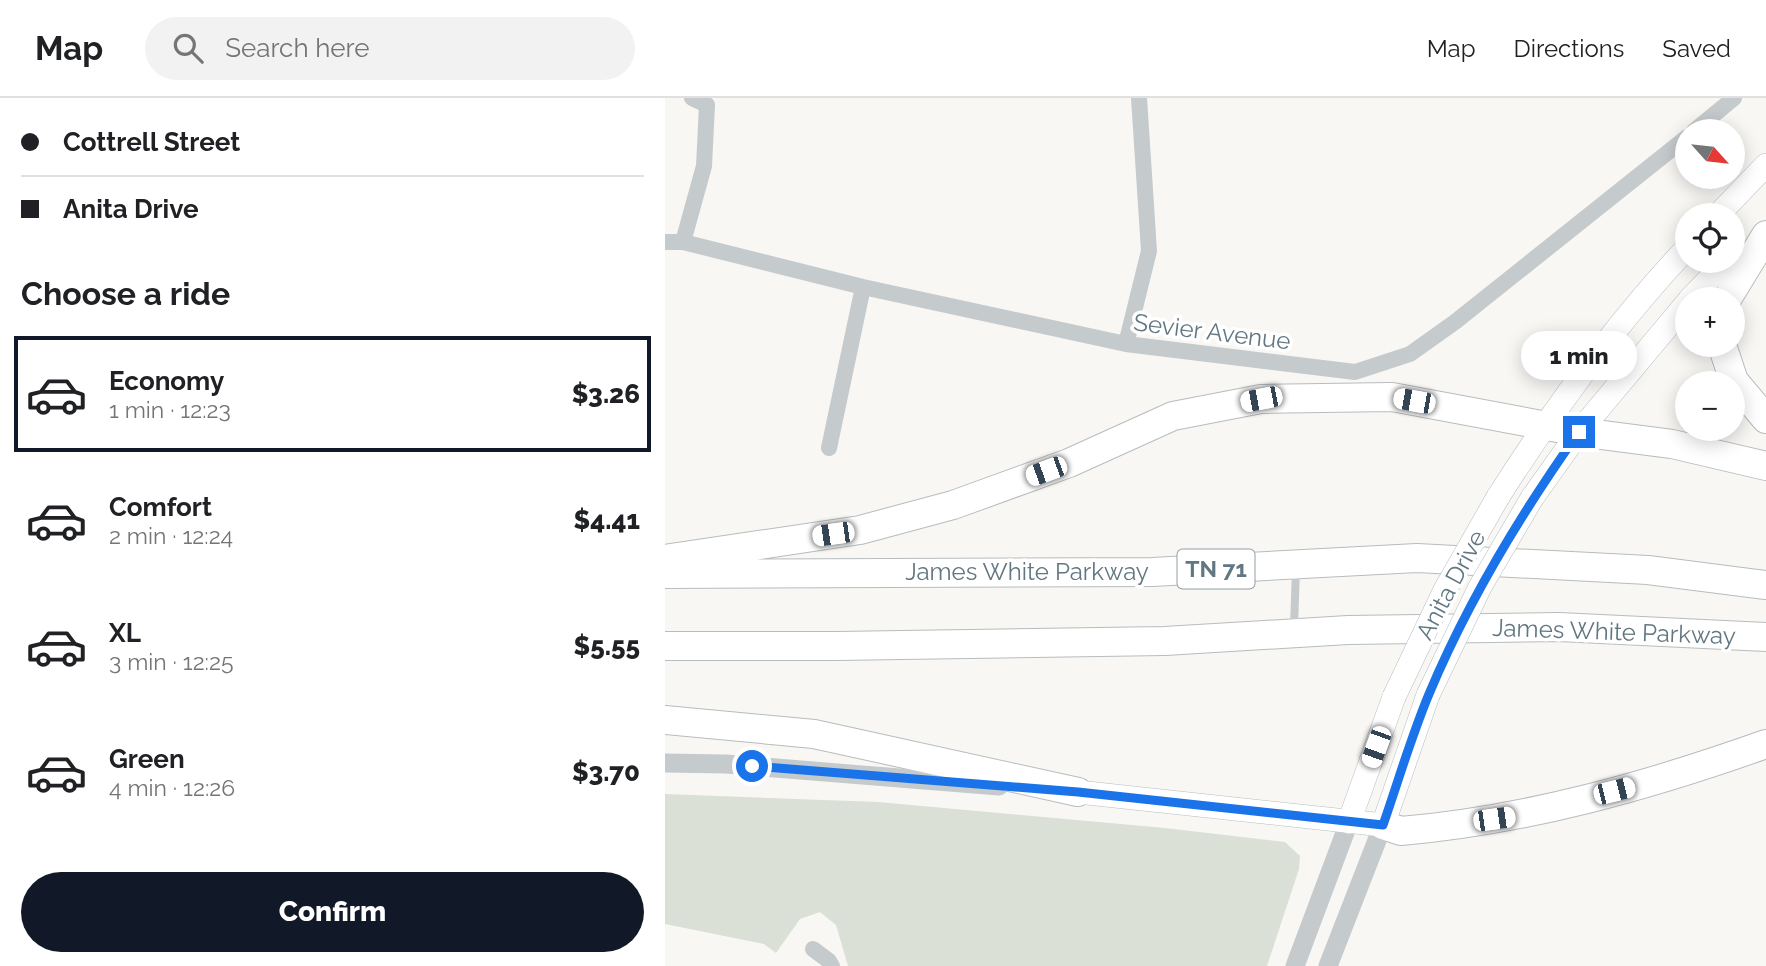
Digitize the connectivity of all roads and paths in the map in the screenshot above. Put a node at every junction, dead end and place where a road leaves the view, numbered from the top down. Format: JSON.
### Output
{"nodes":[{"id":1,"x":1139,"y":98,"type":"edge"},
{"id":2,"x":1734,"y":98,"type":"edge"},
{"id":3,"x":700,"y":101,"type":"edge"},
{"id":4,"x":1709,"y":119,"type":"edge"},
{"id":5,"x":1675,"y":147,"type":"edge"},
{"id":6,"x":1766,"y":165,"type":"edge"},
{"id":7,"x":1730,"y":203,"type":"edge"},
{"id":8,"x":1766,"y":222,"type":"edge"},
{"id":9,"x":1766,"y":235,"type":"edge"},
{"id":10,"x":665,"y":242,"type":"edge"},
{"id":11,"x":683,"y":242,"type":"junction"},
{"id":12,"x":1745,"y":244,"type":"edge"},
{"id":13,"x":1675,"y":262,"type":"edge"},
{"id":14,"x":1715,"y":273,"type":"edge"},
{"id":15,"x":863,"y":287,"type":"junction"},
{"id":16,"x":1702,"y":287,"type":"edge"},
{"id":17,"x":1734,"y":287,"type":"edge"},
{"id":18,"x":1675,"y":317,"type":"edge"},
{"id":19,"x":1126,"y":344,"type":"junction"},
{"id":20,"x":1726,"y":357,"type":"edge"},
{"id":21,"x":1766,"y":419,"type":"edge"},
{"id":22,"x":1545,"y":424,"type":"junction"},
{"id":23,"x":1579,"y":432,"type":"junction"},
{"id":24,"x":829,"y":448,"type":"dead end"},
{"id":25,"x":1766,"y":466,"type":"edge"},
{"id":26,"x":665,"y":559,"type":"edge"},
{"id":27,"x":1296,"y":565,"type":"junction"},
{"id":28,"x":665,"y":574,"type":"edge"},
{"id":29,"x":1766,"y":586,"type":"edge"},
{"id":30,"x":1294,"y":633,"type":"junction"},
{"id":31,"x":1766,"y":637,"type":"edge"},
{"id":32,"x":665,"y":646,"type":"edge"},
{"id":33,"x":665,"y":720,"type":"edge"},
{"id":34,"x":1766,"y":744,"type":"edge"},
{"id":35,"x":665,"y":763,"type":"edge"},
{"id":36,"x":1078,"y":792,"type":"junction"},
{"id":37,"x":1349,"y":821,"type":"junction"},
{"id":38,"x":1383,"y":825,"type":"junction"},
{"id":39,"x":813,"y":950,"type":"dead end"},
{"id":40,"x":831,"y":966,"type":"edge"},
{"id":41,"x":1295,"y":966,"type":"edge"},
{"id":42,"x":1328,"y":966,"type":"edge"}],
"edges":[{"from":1,"to":19,"type":"street"},
{"from":2,"to":4,"type":"street"},
{"from":3,"to":11,"type":"street"},
{"from":5,"to":19,"type":"street","name":"Sevier Avenue"},
{"from":6,"to":7,"type":"main road"},
{"from":8,"to":12,"type":"main road"},
{"from":9,"to":17,"type":"highway"},
{"from":10,"to":11,"type":"street","name":"Sevier Avenue"},
{"from":11,"to":15,"type":"street","name":"Sevier Avenue"},
{"from":13,"to":22,"type":"main road","name":"Anita Drive"},
{"from":14,"to":16,"type":"main road","name":"Anita Drive"},
{"from":15,"to":19,"type":"street","name":"Sevier Avenue"},
{"from":15,"to":24,"type":"street"},
{"from":18,"to":23,"type":"main road","name":"Anita Drive"},
{"from":20,"to":21,"type":"highway"},
{"from":22,"to":23,"type":"highway"},
{"from":22,"to":26,"type":"highway"},
{"from":22,"to":37,"type":"main road","name":"Anita Drive","bridge":true},
{"from":23,"to":25,"type":"highway"},
{"from":23,"to":38,"type":"main road","name":"Anita Drive","bridge":true},
{"from":27,"to":28,"type":"highway","name":"James White Parkway","number":"TN 71"},
{"from":27,"to":29,"type":"highway","name":"James White Parkway","number":"TN 71"},
{"from":27,"to":30,"type":"lane"},
{"from":30,"to":31,"type":"highway","name":"James White Parkway"},
{"from":30,"to":32,"type":"highway","name":"James White Parkway"},
{"from":33,"to":36,"type":"highway"},
{"from":34,"to":38,"type":"highway"},
{"from":35,"to":36,"type":"street"},
{"from":36,"to":37,"type":"main road"},
{"from":37,"to":38,"type":"main road"},
{"from":37,"to":41,"type":"street","name":"Anita Drive"},
{"from":38,"to":42,"type":"street","name":"Anita Drive"},
{"from":39,"to":40,"type":"street"}]}
